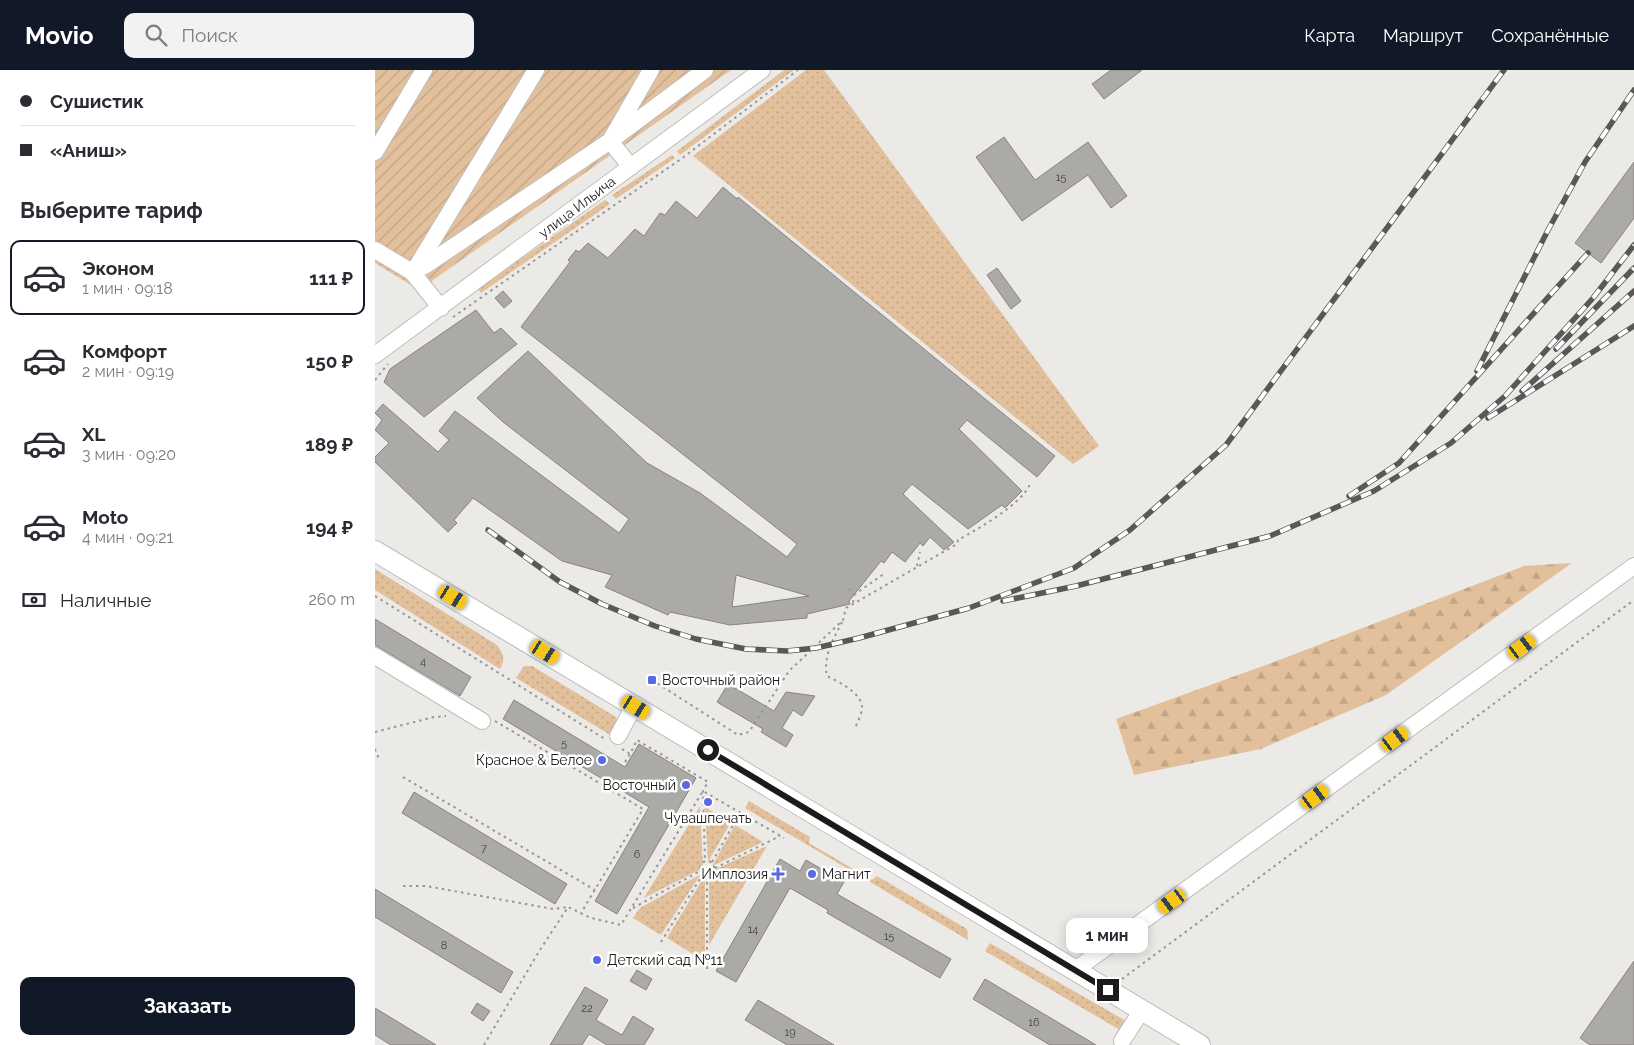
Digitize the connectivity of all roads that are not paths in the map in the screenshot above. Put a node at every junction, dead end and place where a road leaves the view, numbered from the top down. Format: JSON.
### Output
{"nodes":[{"id":1,"x":424,"y":70,"type":"edge"},
{"id":2,"x":535,"y":70,"type":"edge"},
{"id":3,"x":651,"y":70,"type":"edge"},
{"id":4,"x":705,"y":70,"type":"edge"},
{"id":5,"x":762,"y":70,"type":"edge"},
{"id":6,"x":609,"y":141,"type":"junction"},
{"id":7,"x":375,"y":152,"type":"edge"},
{"id":8,"x":631,"y":167,"type":"junction"},
{"id":9,"x":375,"y":250,"type":"edge"},
{"id":10,"x":412,"y":272,"type":"junction"},
{"id":11,"x":441,"y":308,"type":"junction"},
{"id":12,"x":392,"y":344,"type":"junction"},
{"id":13,"x":375,"y":356,"type":"edge"},
{"id":14,"x":375,"y":369,"type":"edge"},
{"id":15,"x":375,"y":551,"type":"edge"},
{"id":16,"x":1634,"y":566,"type":"edge"},
{"id":17,"x":375,"y":656,"type":"edge"},
{"id":18,"x":634,"y":706,"type":"junction"},
{"id":19,"x":482,"y":718,"type":"road end"},
{"id":20,"x":615,"y":741,"type":"road end"},
{"id":21,"x":1075,"y":970,"type":"junction"},
{"id":22,"x":1142,"y":1010,"type":"junction"},
{"id":23,"x":1122,"y":1041,"type":"dead end"},
{"id":24,"x":1200,"y":1045,"type":"edge"}],
"edges":[{"from":1,"to":7,"type":"street"},
{"from":2,"to":10,"type":"street"},
{"from":3,"to":6,"type":"street"},
{"from":4,"to":6,"type":"street"},
{"from":5,"to":8,"type":"street","name":"улица Ильича"},
{"from":6,"to":8,"type":"street"},
{"from":6,"to":10,"type":"street"},
{"from":8,"to":11,"type":"street","name":"улица Ильича"},
{"from":9,"to":10,"type":"street"},
{"from":10,"to":11,"type":"street"},
{"from":11,"to":12,"type":"street","name":"улица Ильича"},
{"from":12,"to":13,"type":"street","name":"улица Ильича"},
{"from":12,"to":14,"type":"street","name":"улица Ильича"},
{"from":15,"to":18,"type":"main road"},
{"from":16,"to":21,"type":"street"},
{"from":17,"to":19,"type":"street"},
{"from":18,"to":20,"type":"street"},
{"from":18,"to":21,"type":"main road"},
{"from":21,"to":22,"type":"main road"},
{"from":22,"to":23,"type":"street"},
{"from":22,"to":24,"type":"main road"}]}
